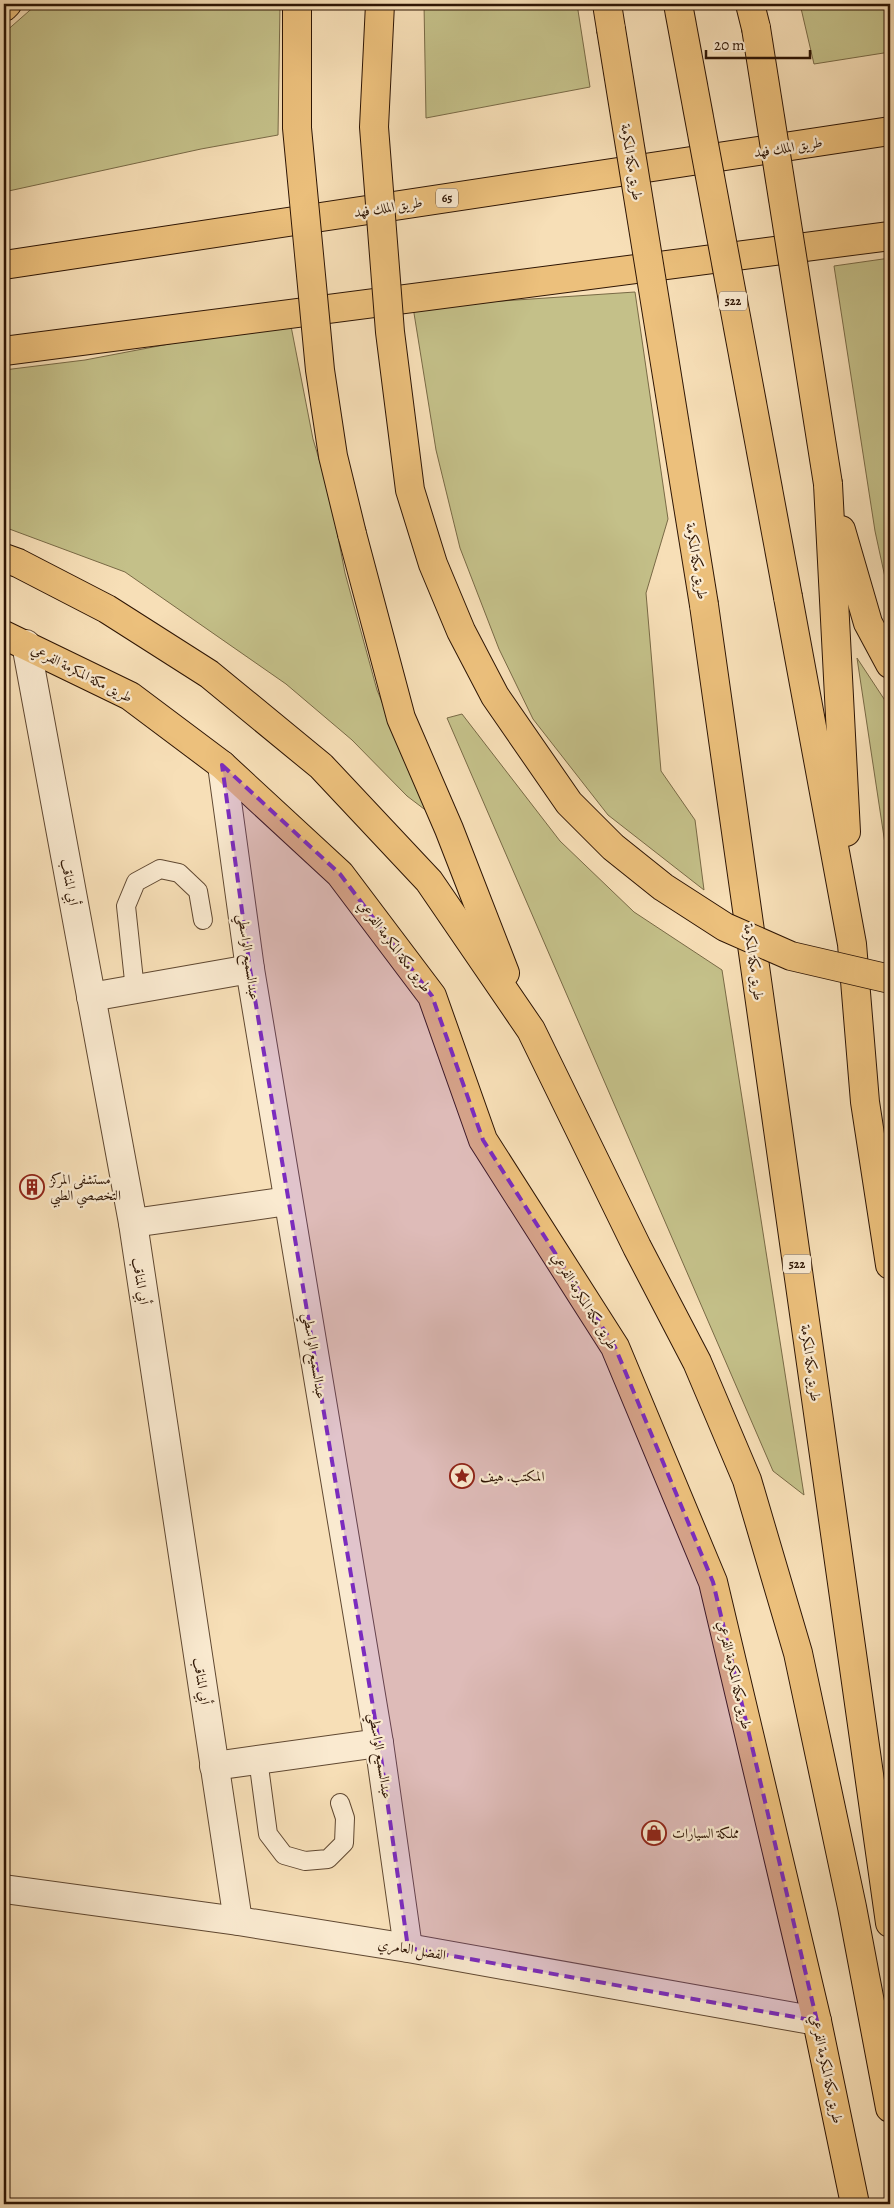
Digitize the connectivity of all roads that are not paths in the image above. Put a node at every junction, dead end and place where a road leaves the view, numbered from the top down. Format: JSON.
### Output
{"nodes":[{"id":1,"x":7,"y":4,"type":"edge"},
{"id":2,"x":297,"y":4,"type":"edge"},
{"id":3,"x":380,"y":4,"type":"edge"},
{"id":4,"x":678,"y":4,"type":"edge"},
{"id":5,"x":4,"y":7,"type":"edge"},
{"id":6,"x":753,"y":12,"type":"edge"},
{"id":7,"x":609,"y":16,"type":"edge"},
{"id":8,"x":890,"y":131,"type":"edge"},
{"id":9,"x":890,"y":236,"type":"edge"},
{"id":10,"x":4,"y":265,"type":"edge"},
{"id":11,"x":4,"y":351,"type":"edge"},
{"id":12,"x":828,"y":484,"type":"junction"},
{"id":13,"x":4,"y":558,"type":"edge"},
{"id":14,"x":15,"y":640,"type":"edge"},
{"id":15,"x":890,"y":664,"type":"edge"},
{"id":16,"x":222,"y":765,"type":"junction"},
{"id":17,"x":203,"y":920,"type":"dead end"},
{"id":18,"x":852,"y":944,"type":"junction"},
{"id":19,"x":250,"y":969,"type":"junction"},
{"id":20,"x":890,"y":979,"type":"edge"},
{"id":21,"x":135,"y":990,"type":"junction"},
{"id":22,"x":91,"y":996,"type":"junction"},
{"id":23,"x":531,"y":1030,"type":"junction"},
{"id":24,"x":288,"y":1201,"type":"junction"},
{"id":25,"x":132,"y":1223,"type":"junction"},
{"id":26,"x":890,"y":1265,"type":"edge"},
{"id":27,"x":379,"y":1743,"type":"junction"},
{"id":28,"x":258,"y":1760,"type":"junction"},
{"id":29,"x":214,"y":1766,"type":"junction"},
{"id":30,"x":340,"y":1803,"type":"dead end"},
{"id":31,"x":4,"y":1889,"type":"edge"},
{"id":32,"x":238,"y":1921,"type":"junction"},
{"id":33,"x":890,"y":1923,"type":"edge"},
{"id":34,"x":408,"y":1948,"type":"junction"},
{"id":35,"x":818,"y":2021,"type":"junction"},
{"id":36,"x":890,"y":2108,"type":"edge"},
{"id":37,"x":855,"y":2204,"type":"edge"}],
"edges":[{"from":1,"to":5,"type":"main road"},
{"from":2,"to":23,"type":"main road","bridge":true},
{"from":3,"to":20,"type":"main road","bridge":true},
{"from":4,"to":18,"type":"main road","number":"522","bridge":true},
{"from":6,"to":12,"type":"main road","bridge":true},
{"from":7,"to":33,"type":"main road","name":"طريق مكة المكرمة","number":"522","bridge":true},
{"from":8,"to":10,"type":"main road","name":"طريق الملك فهد","number":"65"},
{"from":9,"to":11,"type":"main road"},
{"from":12,"to":15,"type":"main road"},
{"from":12,"to":18,"type":"main road"},
{"from":13,"to":23,"type":"main road"},
{"from":14,"to":16,"type":"main road","name":"طريق مكة المكرمة الفرعي"},
{"from":14,"to":22,"type":"street","name":"أبي المناقب"},
{"from":16,"to":19,"type":"street","name":"عبدالسميع الواسطي"},
{"from":16,"to":35,"type":"main road","name":"طريق مكة المكرمة الفرعي"},
{"from":17,"to":21,"type":"lane"},
{"from":18,"to":26,"type":"main road","number":"522"},
{"from":19,"to":21,"type":"street"},
{"from":19,"to":24,"type":"street","name":"عبدالسميع الواسطي"},
{"from":21,"to":22,"type":"street"},
{"from":22,"to":25,"type":"street","name":"أبي المناقب"},
{"from":23,"to":36,"type":"main road"},
{"from":24,"to":25,"type":"street"},
{"from":24,"to":27,"type":"street","name":"عبدالسميع الواسطي"},
{"from":25,"to":29,"type":"street","name":"أبي المناقب"},
{"from":27,"to":28,"type":"street"},
{"from":27,"to":34,"type":"street","name":"عبدالسميع الواسطي"},
{"from":28,"to":29,"type":"street"},
{"from":28,"to":30,"type":"lane"},
{"from":29,"to":32,"type":"street","name":"أبي المناقب"},
{"from":31,"to":32,"type":"street","name":"الفضل العامري"},
{"from":32,"to":34,"type":"street","name":"الفضل العامري"},
{"from":34,"to":35,"type":"street","name":"الفضل العامري"},
{"from":35,"to":37,"type":"main road","name":"طريق مكة المكرمة الفرعي"}]}
